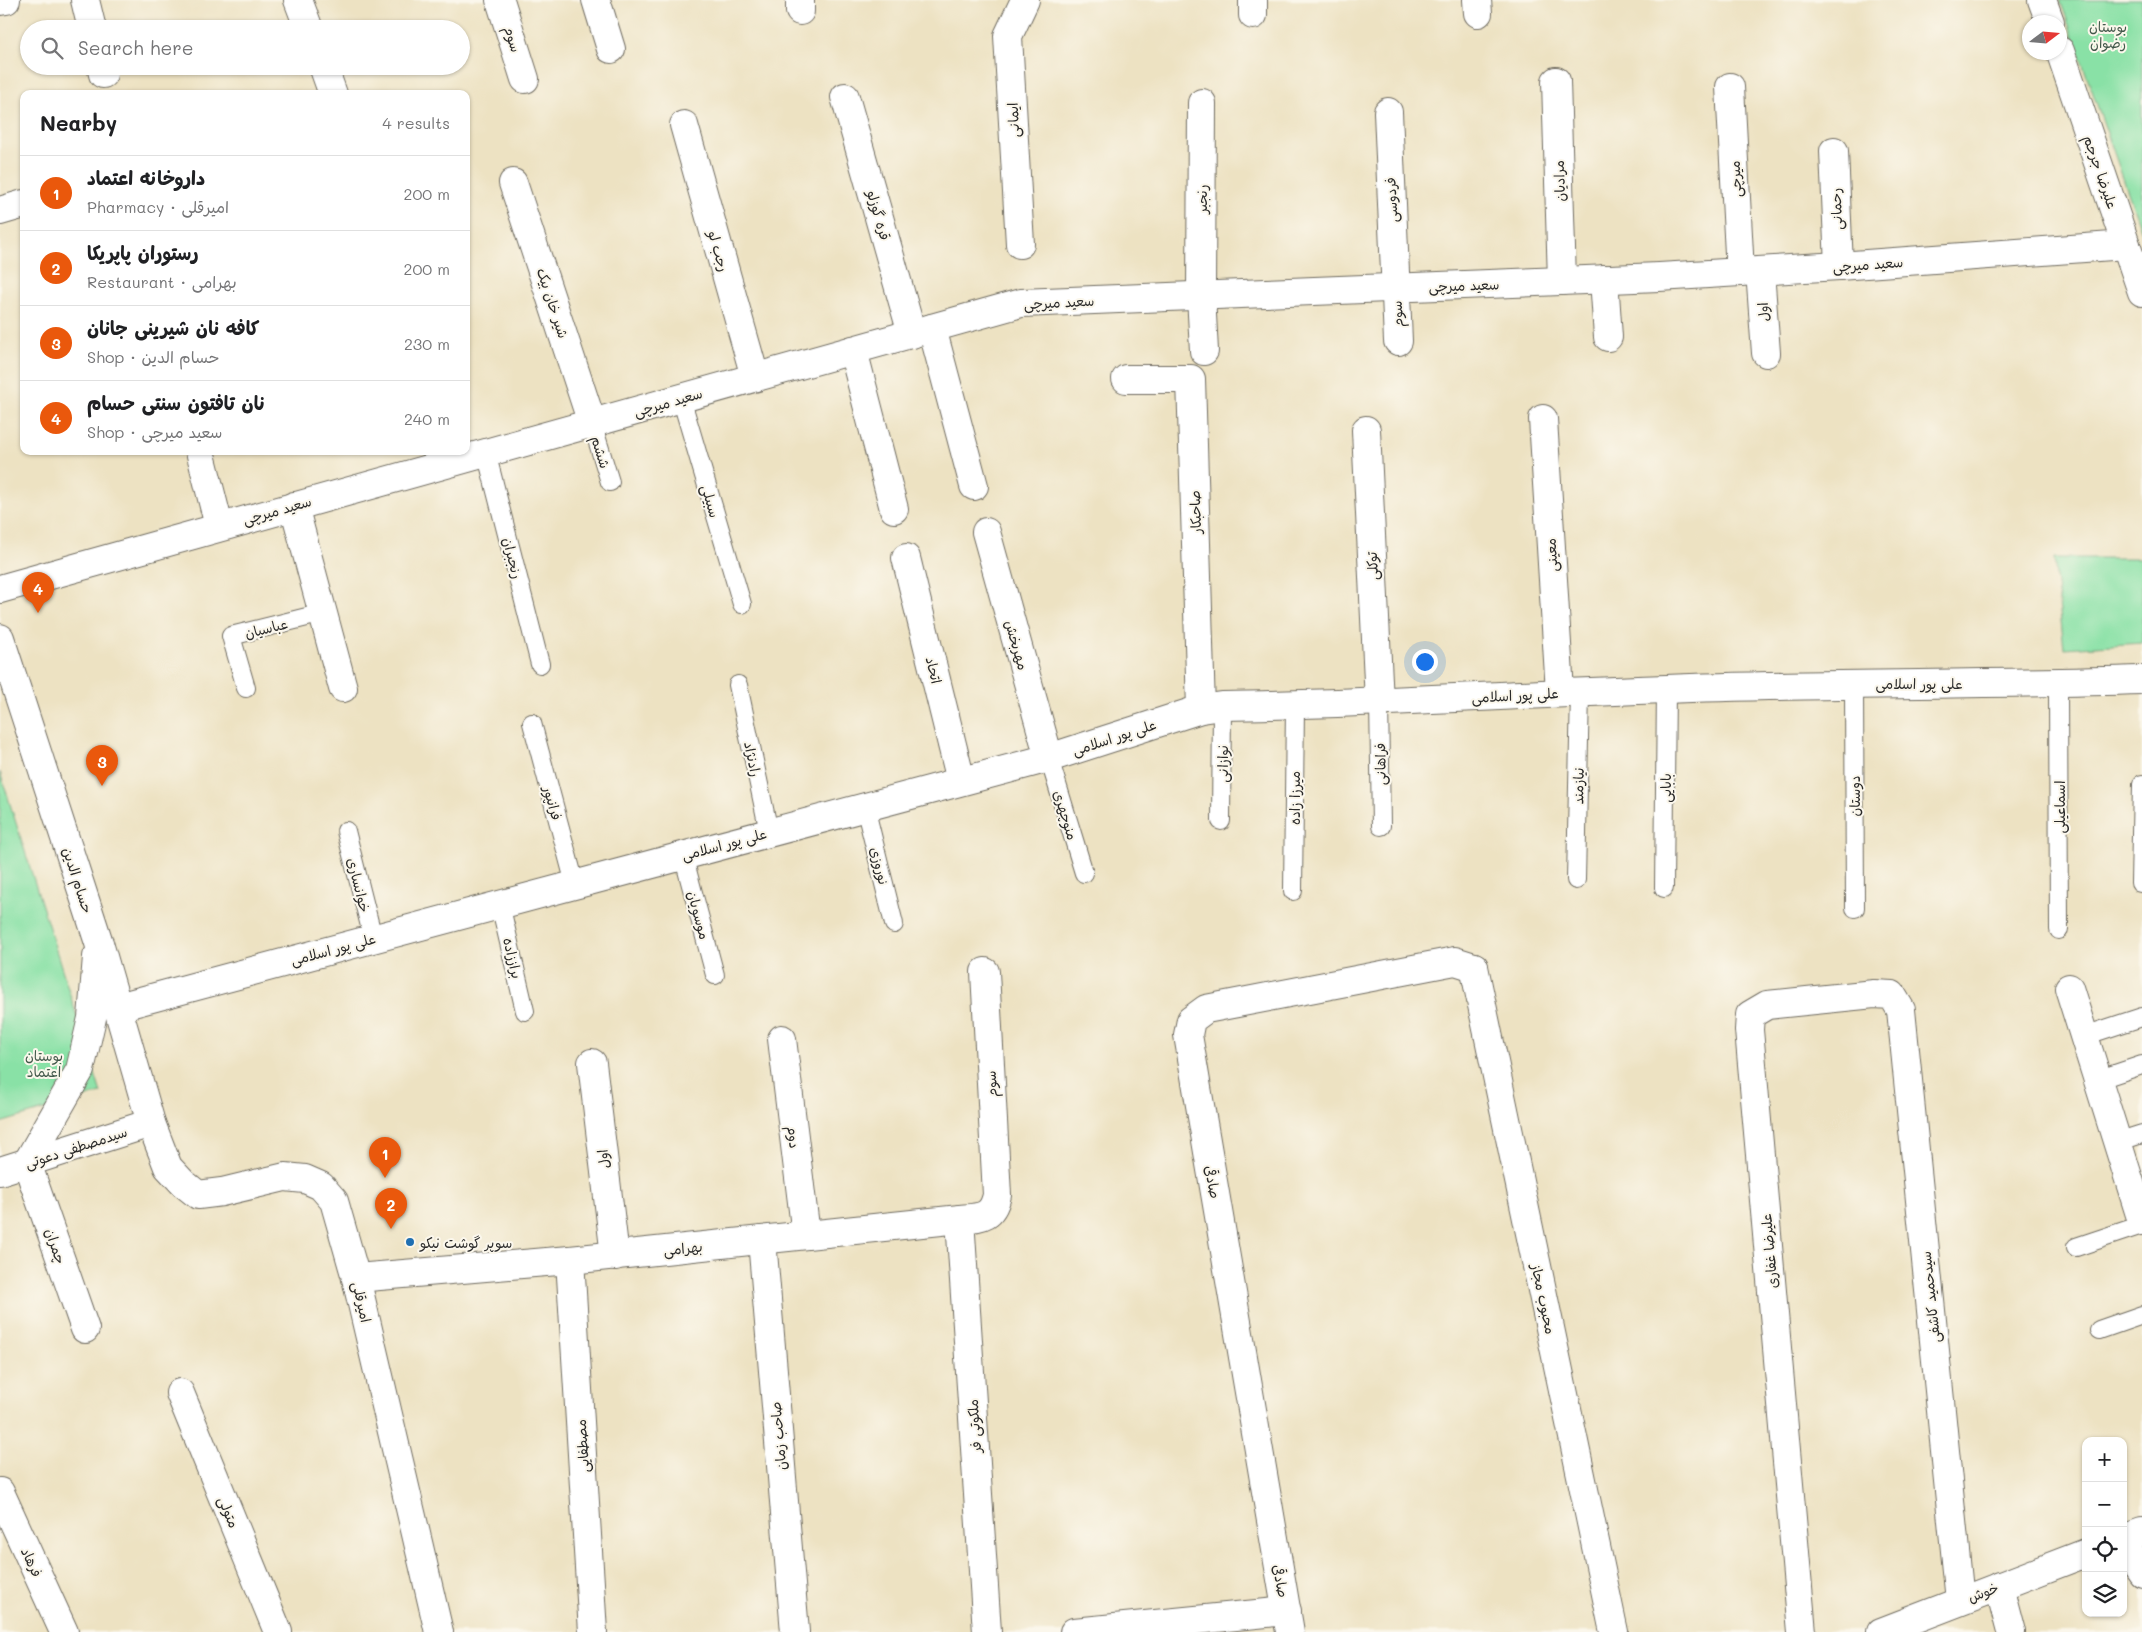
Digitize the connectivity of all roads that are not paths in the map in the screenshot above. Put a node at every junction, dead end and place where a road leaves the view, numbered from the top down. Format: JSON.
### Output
{"nodes":[{"id":1,"x":6,"y":0,"type":"edge"},
{"id":2,"x":85,"y":0,"type":"edge"},
{"id":3,"x":298,"y":0,"type":"edge"},
{"id":4,"x":500,"y":0,"type":"edge"},
{"id":5,"x":596,"y":0,"type":"edge"},
{"id":6,"x":1024,"y":0,"type":"edge"},
{"id":7,"x":2042,"y":0,"type":"edge"},
{"id":8,"x":0,"y":1,"type":"edge"},
{"id":9,"x":2047,"y":15,"type":"edge"},
{"id":10,"x":90,"y":20,"type":"edge"},
{"id":11,"x":306,"y":20,"type":"edge"},
{"id":12,"x":611,"y":49,"type":"dead end"},
{"id":13,"x":2063,"y":60,"type":"edge"},
{"id":14,"x":326,"y":75,"type":"edge"},
{"id":15,"x":525,"y":79,"type":"dead end"},
{"id":16,"x":1556,"y":80,"type":"dead end"},
{"id":17,"x":1730,"y":87,"type":"dead end"},
{"id":18,"x":332,"y":90,"type":"edge"},
{"id":19,"x":845,"y":97,"type":"dead end"},
{"id":20,"x":1202,"y":103,"type":"dead end"},
{"id":21,"x":1388,"y":112,"type":"dead end"},
{"id":22,"x":684,"y":125,"type":"dead end"},
{"id":23,"x":1834,"y":151,"type":"dead end"},
{"id":24,"x":513,"y":183,"type":"dead end"},
{"id":25,"x":20,"y":205,"type":"edge"},
{"id":26,"x":0,"y":210,"type":"edge"},
{"id":27,"x":1020,"y":244,"type":"dead end"},
{"id":28,"x":2126,"y":245,"type":"junction"},
{"id":29,"x":1839,"y":266,"type":"junction"},
{"id":30,"x":1750,"y":272,"type":"junction"},
{"id":31,"x":1604,"y":279,"type":"junction"},
{"id":32,"x":1562,"y":281,"type":"junction"},
{"id":33,"x":1395,"y":287,"type":"junction"},
{"id":34,"x":2142,"y":292,"type":"edge"},
{"id":35,"x":1201,"y":296,"type":"junction"},
{"id":36,"x":922,"y":331,"type":"junction"},
{"id":37,"x":1608,"y":338,"type":"dead end"},
{"id":38,"x":1398,"y":341,"type":"dead end"},
{"id":39,"x":854,"y":350,"type":"junction"},
{"id":40,"x":1204,"y":352,"type":"dead end"},
{"id":41,"x":1766,"y":353,"type":"dead end"},
{"id":42,"x":755,"y":377,"type":"junction"},
{"id":43,"x":1126,"y":379,"type":"dead end"},
{"id":44,"x":681,"y":398,"type":"junction"},
{"id":45,"x":1543,"y":419,"type":"dead end"},
{"id":46,"x":592,"y":423,"type":"junction"},
{"id":47,"x":1366,"y":430,"type":"dead end"},
{"id":48,"x":486,"y":452,"type":"junction"},
{"id":49,"x":470,"y":454,"type":"edge"},
{"id":50,"x":201,"y":455,"type":"edge"},
{"id":51,"x":464,"y":455,"type":"edge"},
{"id":52,"x":406,"y":463,"type":"edge"},
{"id":53,"x":610,"y":482,"type":"dead end"},
{"id":54,"x":974,"y":486,"type":"dead end"},
{"id":55,"x":294,"y":506,"type":"junction"},
{"id":56,"x":894,"y":509,"type":"dead end"},
{"id":57,"x":219,"y":526,"type":"junction"},
{"id":58,"x":986,"y":532,"type":"dead end"},
{"id":59,"x":906,"y":558,"type":"dead end"},
{"id":60,"x":0,"y":589,"type":"edge"},
{"id":61,"x":742,"y":604,"type":"dead end"},
{"id":62,"x":323,"y":613,"type":"junction"},
{"id":63,"x":0,"y":638,"type":"edge"},
{"id":64,"x":540,"y":664,"type":"dead end"},
{"id":65,"x":2142,"y":680,"type":"edge"},
{"id":66,"x":2058,"y":683,"type":"junction"},
{"id":67,"x":1854,"y":684,"type":"junction"},
{"id":68,"x":738,"y":686,"type":"dead end"},
{"id":69,"x":246,"y":688,"type":"dead end"},
{"id":70,"x":343,"y":688,"type":"dead end"},
{"id":71,"x":1666,"y":689,"type":"junction"},
{"id":72,"x":1570,"y":692,"type":"junction"},
{"id":73,"x":1379,"y":702,"type":"junction"},
{"id":74,"x":1295,"y":705,"type":"junction"},
{"id":75,"x":1212,"y":708,"type":"junction"},
{"id":76,"x":532,"y":722,"type":"dead end"},
{"id":77,"x":1049,"y":758,"type":"junction"},
{"id":78,"x":962,"y":781,"type":"junction"},
{"id":79,"x":2142,"y":784,"type":"edge"},
{"id":80,"x":865,"y":807,"type":"junction"},
{"id":81,"x":1221,"y":821,"type":"dead end"},
{"id":82,"x":1381,"y":826,"type":"dead end"},
{"id":83,"x":346,"y":831,"type":"dead end"},
{"id":84,"x":769,"y":832,"type":"junction"},
{"id":85,"x":683,"y":855,"type":"junction"},
{"id":86,"x":1084,"y":872,"type":"dead end"},
{"id":87,"x":1576,"y":880,"type":"dead end"},
{"id":88,"x":2140,"y":883,"type":"dead end"},
{"id":89,"x":575,"y":884,"type":"junction"},
{"id":90,"x":1664,"y":888,"type":"dead end"},
{"id":91,"x":1293,"y":891,"type":"dead end"},
{"id":92,"x":500,"y":904,"type":"junction"},
{"id":93,"x":1855,"y":908,"type":"dead end"},
{"id":94,"x":894,"y":924,"type":"dead end"},
{"id":95,"x":2059,"y":930,"type":"dead end"},
{"id":96,"x":372,"y":938,"type":"junction"},
{"id":97,"x":99,"y":943,"type":"junction"},
{"id":98,"x":1474,"y":967,"type":"joint"},
{"id":99,"x":985,"y":972,"type":"dead end"},
{"id":100,"x":715,"y":975,"type":"dead end"},
{"id":101,"x":2069,"y":988,"type":"dead end"},
{"id":102,"x":1892,"y":995,"type":"joint"},
{"id":103,"x":118,"y":1007,"type":"junction"},
{"id":104,"x":525,"y":1011,"type":"dead end"},
{"id":105,"x":2142,"y":1017,"type":"edge"},
{"id":106,"x":2084,"y":1036,"type":"junction"},
{"id":107,"x":782,"y":1039,"type":"dead end"},
{"id":108,"x":592,"y":1062,"type":"dead end"},
{"id":109,"x":2142,"y":1065,"type":"edge"},
{"id":110,"x":2098,"y":1080,"type":"junction"},
{"id":111,"x":151,"y":1123,"type":"junction"},
{"id":112,"x":2130,"y":1138,"type":"edge"},
{"id":113,"x":28,"y":1163,"type":"junction"},
{"id":114,"x":0,"y":1171,"type":"edge"},
{"id":115,"x":997,"y":1195,"type":"joint"},
{"id":116,"x":960,"y":1219,"type":"junction"},
{"id":117,"x":2142,"y":1223,"type":"edge"},
{"id":118,"x":806,"y":1235,"type":"junction"},
{"id":119,"x":762,"y":1240,"type":"junction"},
{"id":120,"x":2076,"y":1247,"type":"dead end"},
{"id":121,"x":615,"y":1256,"type":"junction"},
{"id":122,"x":570,"y":1260,"type":"junction"},
{"id":123,"x":356,"y":1278,"type":"junction"},
{"id":124,"x":2142,"y":1316,"type":"edge"},
{"id":125,"x":85,"y":1329,"type":"dead end"},
{"id":126,"x":2099,"y":1330,"type":"dead end"},
{"id":127,"x":180,"y":1393,"type":"dead end"},
{"id":128,"x":0,"y":1492,"type":"edge"},
{"id":129,"x":2142,"y":1532,"type":"edge"},
{"id":130,"x":2127,"y":1538,"type":"edge"},
{"id":131,"x":2127,"y":1551,"type":"edge"},
{"id":132,"x":2082,"y":1554,"type":"edge"},
{"id":133,"x":2142,"y":1573,"type":"edge"},
{"id":134,"x":1998,"y":1586,"type":"junction"},
{"id":135,"x":1960,"y":1602,"type":"junction"},
{"id":136,"x":1288,"y":1622,"type":"edge"},
{"id":137,"x":64,"y":1632,"type":"edge"},
{"id":138,"x":278,"y":1632,"type":"edge"},
{"id":139,"x":439,"y":1632,"type":"edge"},
{"id":140,"x":593,"y":1632,"type":"edge"},
{"id":141,"x":795,"y":1632,"type":"edge"},
{"id":142,"x":987,"y":1632,"type":"edge"},
{"id":143,"x":1074,"y":1632,"type":"edge"},
{"id":144,"x":1614,"y":1632,"type":"edge"},
{"id":145,"x":1802,"y":1632,"type":"edge"},
{"id":146,"x":1881,"y":1632,"type":"edge"},
{"id":147,"x":2011,"y":1632,"type":"edge"}],
"edges":[{"from":1,"to":8,"type":"street"},
{"from":2,"to":10,"type":"street"},
{"from":3,"to":11,"type":"street"},
{"from":4,"to":15,"type":"street","name":"سوم"},
{"from":5,"to":12,"type":"street"},
{"from":6,"to":27,"type":"street","name":"ایمانی"},
{"from":7,"to":9,"type":"street"},
{"from":13,"to":28,"type":"street","name":"علیرضا جرجم"},
{"from":14,"to":18,"type":"street"},
{"from":16,"to":32,"type":"street","name":"مرادیان"},
{"from":17,"to":30,"type":"street","name":"میرچی"},
{"from":19,"to":36,"type":"street","name":"قره گوزلو"},
{"from":20,"to":35,"type":"street","name":"رنجبر"},
{"from":21,"to":33,"type":"street","name":"فردوسی"},
{"from":22,"to":42,"type":"street","name":"رجب لو"},
{"from":23,"to":29,"type":"street","name":"رحمانی"},
{"from":24,"to":46,"type":"street","name":"شیر خان بیک"},
{"from":25,"to":26,"type":"street"},
{"from":28,"to":29,"type":"street","name":"سعید میرچی"},
{"from":28,"to":34,"type":"street","name":"علیرضا جرجم"},
{"from":29,"to":30,"type":"street","name":"سعید میرچی"},
{"from":30,"to":31,"type":"street","name":"سعید میرچی"},
{"from":30,"to":41,"type":"street","name":"اول"},
{"from":31,"to":32,"type":"street","name":"سعید میرچی"},
{"from":31,"to":37,"type":"street"},
{"from":32,"to":33,"type":"street","name":"سعید میرچی"},
{"from":33,"to":35,"type":"street","name":"سعید میرچی"},
{"from":33,"to":38,"type":"street","name":"سوم"},
{"from":35,"to":36,"type":"street","name":"سعید میرچی"},
{"from":35,"to":40,"type":"street","name":"رنجبر"},
{"from":36,"to":39,"type":"street","name":"سعید میرچی"},
{"from":36,"to":54,"type":"street"},
{"from":39,"to":42,"type":"street","name":"سعید میرچی"},
{"from":39,"to":56,"type":"street"},
{"from":42,"to":44,"type":"street","name":"سعید میرچی"},
{"from":43,"to":75,"type":"street","name":"صاحبکار"},
{"from":44,"to":46,"type":"street","name":"سعید میرچی"},
{"from":44,"to":61,"type":"lane","name":"سبیلی"},
{"from":45,"to":72,"type":"street","name":"معینی"},
{"from":46,"to":48,"type":"street","name":"سعید میرچی"},
{"from":46,"to":53,"type":"lane","name":"ششم"},
{"from":47,"to":73,"type":"street","name":"توکلی"},
{"from":48,"to":49,"type":"street","name":"سعید میرچی"},
{"from":48,"to":64,"type":"lane","name":"رنجبران"},
{"from":50,"to":57,"type":"street"},
{"from":51,"to":52,"type":"street","name":"سعید میرچی"},
{"from":52,"to":55,"type":"street","name":"سعید میرچی"},
{"from":55,"to":57,"type":"street","name":"سعید میرچی"},
{"from":55,"to":62,"type":"street"},
{"from":57,"to":60,"type":"street","name":"سعید میرچی"},
{"from":58,"to":77,"type":"street","name":"مهربخش"},
{"from":59,"to":78,"type":"street","name":"اتحاد"},
{"from":62,"to":69,"type":"lane","name":"عباسیان"},
{"from":62,"to":70,"type":"street"},
{"from":63,"to":97,"type":"street","name":"حسام الدین"},
{"from":65,"to":66,"type":"street","name":"علی پور اسلامی"},
{"from":66,"to":67,"type":"street","name":"علی پور اسلامی"},
{"from":66,"to":95,"type":"lane","name":"اسماعیلی"},
{"from":67,"to":71,"type":"street","name":"علی پور اسلامی"},
{"from":67,"to":93,"type":"lane","name":"دوستان"},
{"from":68,"to":84,"type":"lane","name":"رادنژاد"},
{"from":71,"to":72,"type":"street","name":"علی پور اسلامی"},
{"from":71,"to":90,"type":"lane","name":"بابایی"},
{"from":72,"to":73,"type":"street","name":"علی پور اسلامی"},
{"from":72,"to":87,"type":"lane","name":"نیازمند"},
{"from":73,"to":74,"type":"street","name":"علی پور اسلامی"},
{"from":73,"to":82,"type":"lane","name":"فراهانی"},
{"from":74,"to":75,"type":"street","name":"علی پور اسلامی"},
{"from":74,"to":91,"type":"lane","name":"میرزا زاده"},
{"from":75,"to":77,"type":"street","name":"علی پور اسلامی"},
{"from":75,"to":81,"type":"lane","name":"نوازانی"},
{"from":76,"to":89,"type":"lane","name":"فرانپور"},
{"from":77,"to":78,"type":"street","name":"علی پور اسلامی"},
{"from":77,"to":86,"type":"lane","name":"منوچهری"},
{"from":78,"to":80,"type":"street","name":"علی پور اسلامی"},
{"from":79,"to":88,"type":"lane"},
{"from":80,"to":84,"type":"street","name":"علی پور اسلامی"},
{"from":80,"to":94,"type":"lane","name":"نوروزی"},
{"from":83,"to":96,"type":"lane","name":"خوانساری"},
{"from":84,"to":85,"type":"street","name":"علی پور اسلامی"},
{"from":85,"to":89,"type":"street","name":"علی پور اسلامی"},
{"from":85,"to":100,"type":"lane","name":"موسویان"},
{"from":89,"to":92,"type":"street","name":"علی پور اسلامی"},
{"from":92,"to":96,"type":"street","name":"علی پور اسلامی"},
{"from":92,"to":104,"type":"lane","name":"براززاده"},
{"from":96,"to":103,"type":"street","name":"علی پور اسلامی"},
{"from":97,"to":103,"type":"street","name":"حسام الدین"},
{"from":97,"to":113,"type":"street"},
{"from":98,"to":136,"type":"street","name":"صادقی"},
{"from":98,"to":144,"type":"street","name":"محبوب مجاز"},
{"from":99,"to":115,"type":"street","name":"سوم"},
{"from":101,"to":106,"type":"street"},
{"from":102,"to":135,"type":"street","name":"سیدحمید کاشفی"},
{"from":102,"to":145,"type":"street","name":"علیرضا غفاری"},
{"from":103,"to":111,"type":"street","name":"حسام الدین"},
{"from":105,"to":106,"type":"lane"},
{"from":106,"to":110,"type":"street"},
{"from":107,"to":118,"type":"street","name":"دوم"},
{"from":108,"to":121,"type":"street","name":"اول"},
{"from":109,"to":110,"type":"lane"},
{"from":110,"to":112,"type":"street"},
{"from":111,"to":113,"type":"street","name":"سیدمصطفی دعوتی"},
{"from":111,"to":123,"type":"street","name":"امیرقلی"},
{"from":112,"to":117,"type":"street"},
{"from":113,"to":114,"type":"street","name":"سیدمصطفی دعوتی"},
{"from":113,"to":125,"type":"street","name":"چمران"},
{"from":115,"to":116,"type":"street","name":"بهرامی"},
{"from":116,"to":118,"type":"street","name":"بهرامی"},
{"from":116,"to":142,"type":"street","name":"ملکوتی فر"},
{"from":117,"to":120,"type":"lane"},
{"from":118,"to":119,"type":"street","name":"بهرامی"},
{"from":119,"to":121,"type":"street","name":"بهرامی"},
{"from":119,"to":141,"type":"street","name":"صاحب زمان"},
{"from":121,"to":122,"type":"street","name":"بهرامی"},
{"from":122,"to":123,"type":"street","name":"بهرامی"},
{"from":122,"to":140,"type":"street","name":"مصطفایی"},
{"from":123,"to":139,"type":"street","name":"امیرقلی"},
{"from":124,"to":126,"type":"lane"},
{"from":127,"to":138,"type":"street","name":"متولی"},
{"from":128,"to":137,"type":"street","name":"فرهاد"},
{"from":129,"to":130,"type":"street"},
{"from":131,"to":133,"type":"street"},
{"from":132,"to":134,"type":"street","name":"خوش"},
{"from":134,"to":135,"type":"street","name":"خوش"},
{"from":134,"to":147,"type":"street"},
{"from":135,"to":146,"type":"street","name":"خوش"},
{"from":136,"to":143,"type":"street"}]}
